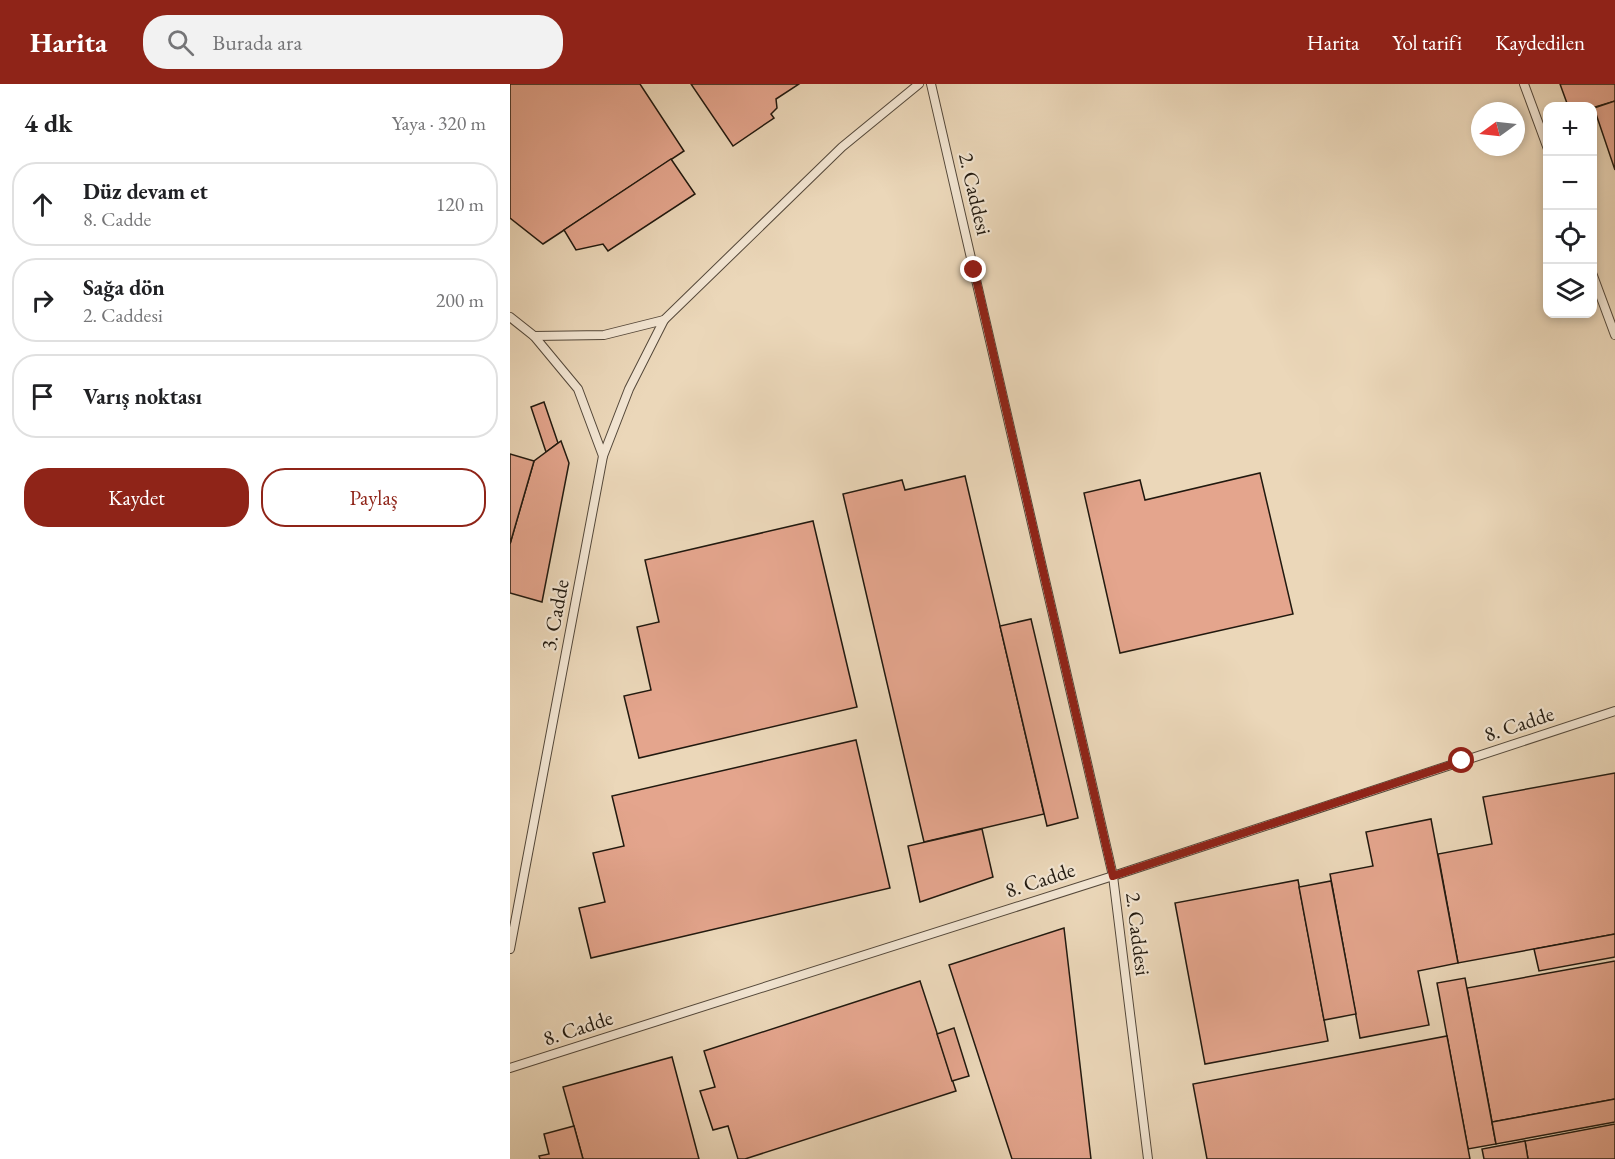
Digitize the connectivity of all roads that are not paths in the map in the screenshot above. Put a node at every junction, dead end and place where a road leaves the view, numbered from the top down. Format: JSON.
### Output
{"nodes":[{"id":1,"x":919,"y":84,"type":"edge"},
{"id":2,"x":931,"y":84,"type":"edge"},
{"id":3,"x":1524,"y":84,"type":"edge"},
{"id":4,"x":1543,"y":135,"type":"edge"},
{"id":5,"x":1597,"y":284,"type":"edge"},
{"id":6,"x":510,"y":316,"type":"edge"},
{"id":7,"x":664,"y":320,"type":"junction"},
{"id":8,"x":1615,"y":335,"type":"edge"},
{"id":9,"x":534,"y":336,"type":"junction"},
{"id":10,"x":603,"y":456,"type":"junction"},
{"id":11,"x":1615,"y":711,"type":"edge"},
{"id":12,"x":1113,"y":876,"type":"junction"},
{"id":13,"x":510,"y":948,"type":"edge"},
{"id":14,"x":510,"y":1068,"type":"edge"},
{"id":15,"x":1148,"y":1159,"type":"edge"}],
"edges":[{"from":1,"to":7,"type":"lane"},
{"from":2,"to":12,"type":"lane","name":"2. Caddesi"},
{"from":3,"to":4,"type":"lane"},
{"from":5,"to":8,"type":"lane"},
{"from":6,"to":9,"type":"lane"},
{"from":7,"to":9,"type":"lane"},
{"from":7,"to":10,"type":"lane","name":"3. Cadde"},
{"from":9,"to":10,"type":"lane"},
{"from":10,"to":13,"type":"lane","name":"3. Cadde"},
{"from":11,"to":12,"type":"lane","name":"8. Cadde"},
{"from":12,"to":14,"type":"lane","name":"8. Cadde"},
{"from":12,"to":15,"type":"lane","name":"2. Caddesi"}]}
